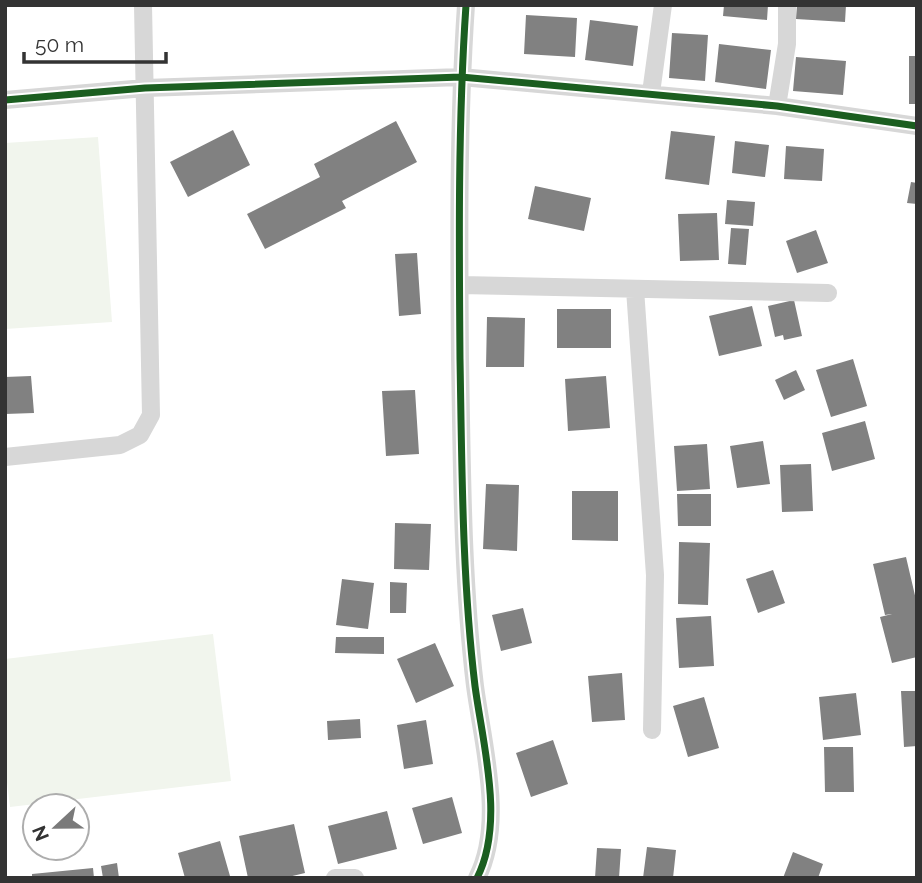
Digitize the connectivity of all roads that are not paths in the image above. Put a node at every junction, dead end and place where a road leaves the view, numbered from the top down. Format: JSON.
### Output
{"nodes":[{"id":1,"x":144,"y":5,"type":"edge"},
{"id":2,"x":466,"y":5,"type":"edge"},
{"id":3,"x":663,"y":5,"type":"edge"},
{"id":4,"x":787,"y":5,"type":"edge"},
{"id":5,"x":461,"y":77,"type":"junction"},
{"id":6,"x":145,"y":88,"type":"junction"},
{"id":7,"x":651,"y":93,"type":"junction"},
{"id":8,"x":5,"y":100,"type":"edge"},
{"id":9,"x":777,"y":106,"type":"junction"},
{"id":10,"x":917,"y":126,"type":"edge"},
{"id":11,"x":460,"y":285,"type":"junction"},
{"id":12,"x":635,"y":289,"type":"junction"},
{"id":13,"x":828,"y":293,"type":"dead end"},
{"id":14,"x":5,"y":457,"type":"edge"},
{"id":15,"x":652,"y":730,"type":"dead end"},
{"id":16,"x":335,"y":878,"type":"edge"},
{"id":17,"x":355,"y":878,"type":"edge"},
{"id":18,"x":477,"y":878,"type":"edge"}],
"edges":[{"from":1,"to":6,"type":"street"},
{"from":2,"to":5,"type":"street"},
{"from":3,"to":7,"type":"street"},
{"from":4,"to":9,"type":"street"},
{"from":5,"to":6,"type":"street"},
{"from":5,"to":7,"type":"street"},
{"from":5,"to":11,"type":"street"},
{"from":6,"to":8,"type":"street"},
{"from":6,"to":14,"type":"street"},
{"from":7,"to":9,"type":"street"},
{"from":9,"to":10,"type":"street"},
{"from":11,"to":12,"type":"street"},
{"from":11,"to":18,"type":"street"},
{"from":12,"to":13,"type":"street"},
{"from":12,"to":15,"type":"street"},
{"from":16,"to":17,"type":"street"}]}
